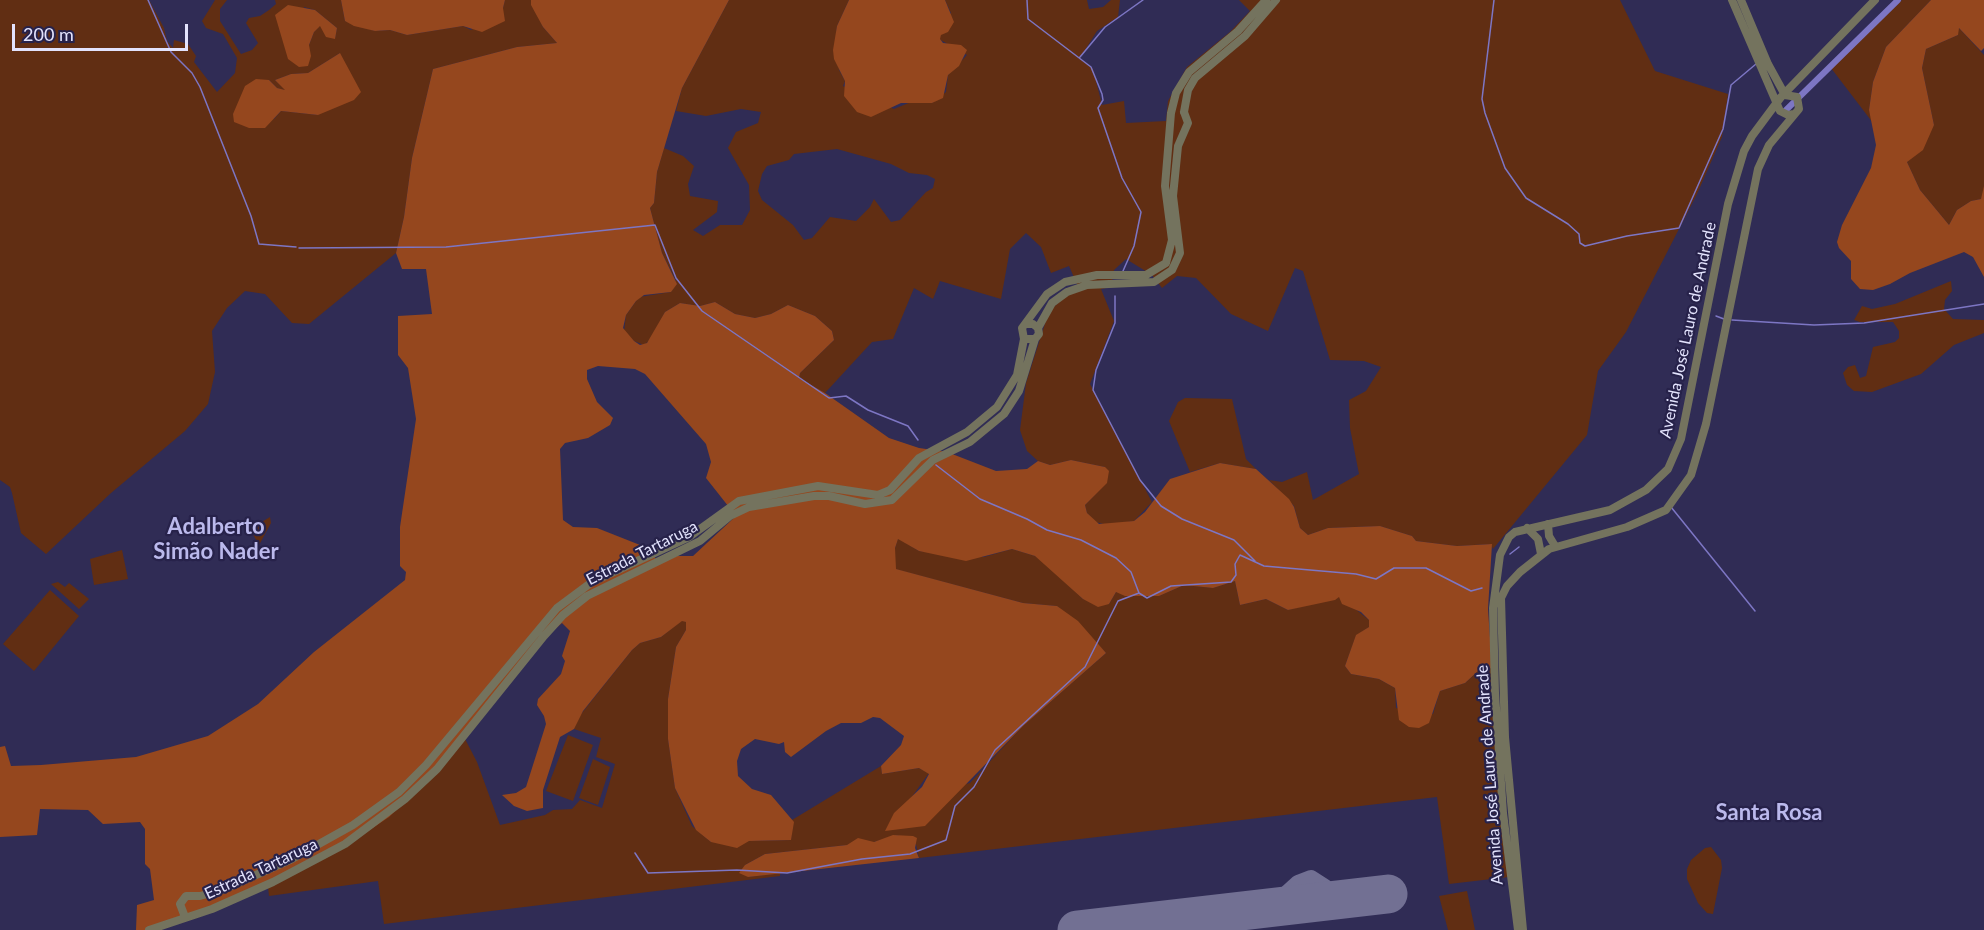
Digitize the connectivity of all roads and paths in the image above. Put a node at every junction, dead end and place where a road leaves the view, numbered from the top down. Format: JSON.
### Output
{"nodes":[{"id":1,"x":1266,"y":0,"type":"edge"},
{"id":2,"x":1276,"y":0,"type":"edge"},
{"id":3,"x":1732,"y":0,"type":"edge"},
{"id":4,"x":1741,"y":0,"type":"edge"},
{"id":5,"x":1875,"y":0,"type":"edge"},
{"id":6,"x":1785,"y":94,"type":"junction"},
{"id":7,"x":1778,"y":102,"type":"junction"},
{"id":8,"x":1184,"y":112,"type":"junction"},
{"id":9,"x":1171,"y":113,"type":"junction"},
{"id":10,"x":1794,"y":114,"type":"junction"},
{"id":11,"x":1170,"y":126,"type":"junction"},
{"id":12,"x":1185,"y":128,"type":"junction"},
{"id":13,"x":1026,"y":324,"type":"junction"},
{"id":14,"x":1038,"y":328,"type":"junction"},
{"id":15,"x":1024,"y":339,"type":"junction"},
{"id":16,"x":1035,"y":339,"type":"junction"},
{"id":17,"x":1548,"y":524,"type":"junction"},
{"id":18,"x":1527,"y":528,"type":"junction"},
{"id":19,"x":1556,"y":546,"type":"junction"},
{"id":20,"x":1541,"y":554,"type":"junction"},
{"id":21,"x":185,"y":917,"type":"junction"},
{"id":22,"x":148,"y":930,"type":"edge"},
{"id":23,"x":1518,"y":930,"type":"edge"},
{"id":24,"x":1523,"y":930,"type":"edge"}],
"edges":[{"from":1,"to":9,"type":"street"},
{"from":2,"to":8,"type":"street"},
{"from":3,"to":7,"type":"street"},
{"from":4,"to":6,"type":"street"},
{"from":5,"to":6,"type":"street"},
{"from":6,"to":7,"type":"street"},
{"from":6,"to":10,"type":"street"},
{"from":7,"to":10,"type":"street"},
{"from":7,"to":17,"type":"street","name":"Avenida José Lauro de Andrade"},
{"from":8,"to":9,"type":"street"},
{"from":8,"to":12,"type":"street"},
{"from":9,"to":11,"type":"street"},
{"from":10,"to":19,"type":"street","name":"Avenida José Lauro de Andrade"},
{"from":11,"to":12,"type":"street"},
{"from":11,"to":13,"type":"street"},
{"from":12,"to":14,"type":"street"},
{"from":13,"to":14,"type":"street"},
{"from":13,"to":15,"type":"street"},
{"from":14,"to":16,"type":"street"},
{"from":15,"to":16,"type":"street"},
{"from":15,"to":21,"type":"street","name":"Estrada Tartaruga"},
{"from":16,"to":21,"type":"street","name":"Estrada Tartaruga"},
{"from":17,"to":18,"type":"street","name":"Avenida José Lauro de Andrade"},
{"from":17,"to":19,"type":"street"},
{"from":18,"to":20,"type":"street"},
{"from":18,"to":23,"type":"street","name":"Avenida José Lauro de Andrade"},
{"from":19,"to":20,"type":"street","name":"Avenida José Lauro de Andrade"},
{"from":20,"to":24,"type":"street","name":"Avenida José Lauro de Andrade"},
{"from":21,"to":22,"type":"street","name":"Estrada Tartaruga"}]}
